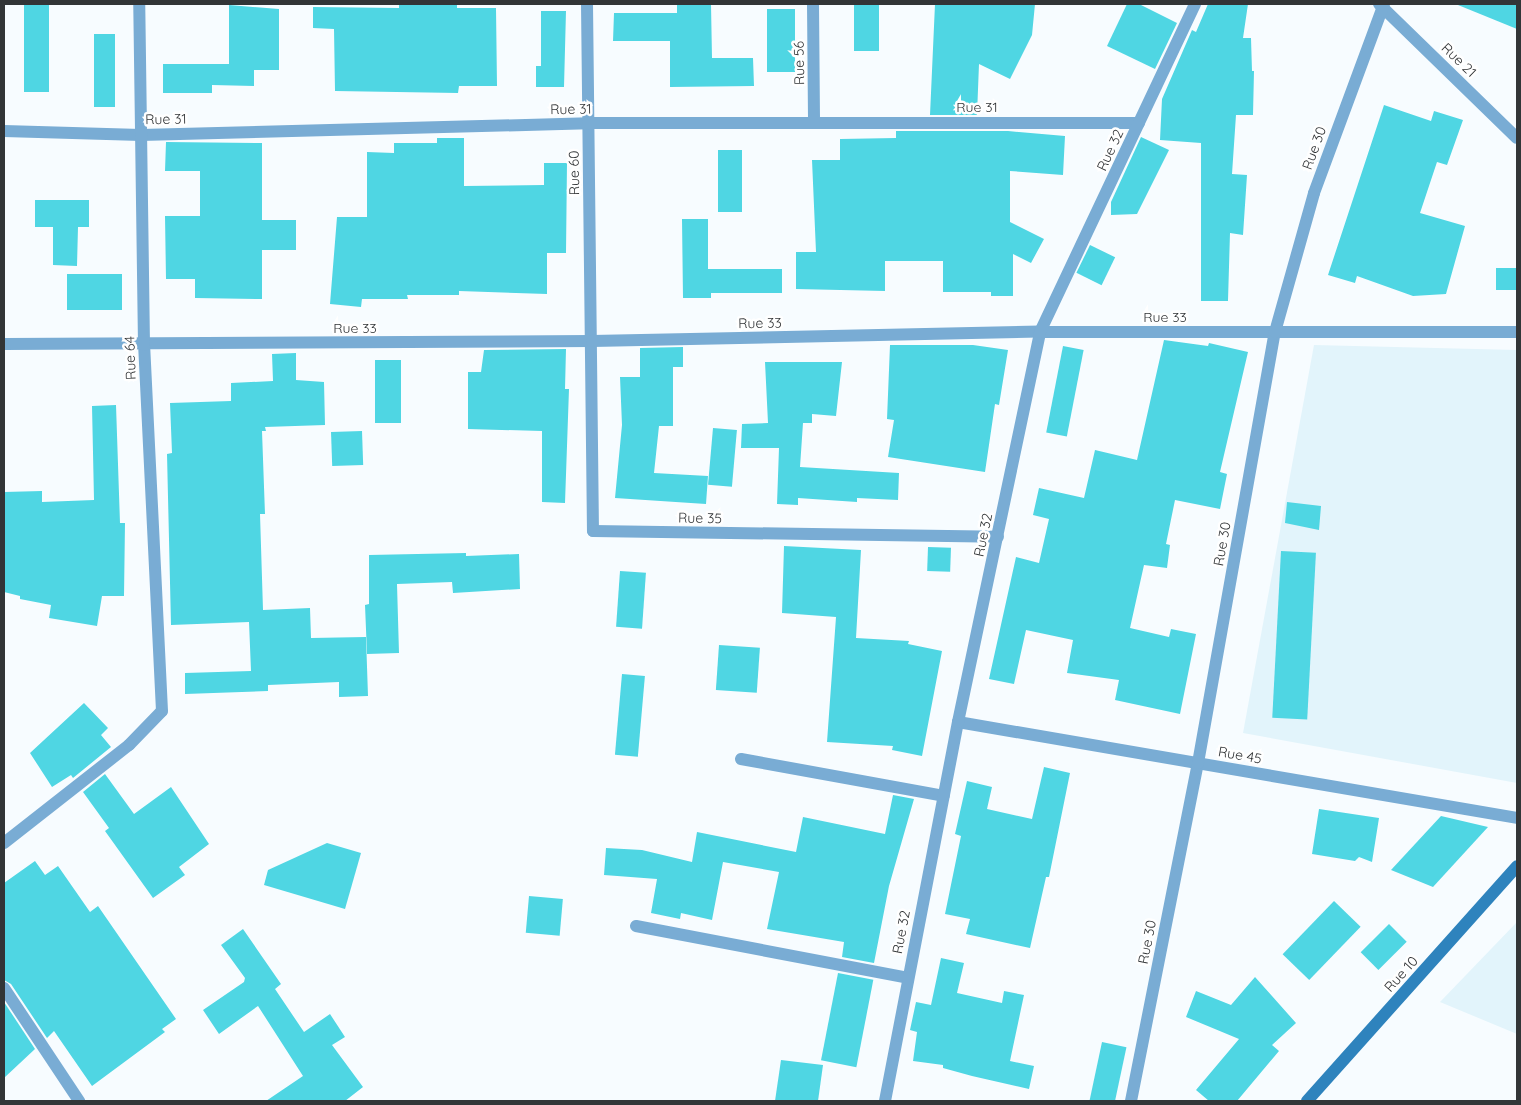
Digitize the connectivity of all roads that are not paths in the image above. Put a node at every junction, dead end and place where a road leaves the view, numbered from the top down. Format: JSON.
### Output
{"nodes":[{"id":1,"x":139,"y":4,"type":"edge"},
{"id":2,"x":587,"y":4,"type":"edge"},
{"id":3,"x":813,"y":4,"type":"edge"},
{"id":4,"x":1195,"y":4,"type":"edge"},
{"id":5,"x":1382,"y":5,"type":"edge"},
{"id":6,"x":814,"y":121,"type":"junction"},
{"id":7,"x":588,"y":123,"type":"junction"},
{"id":8,"x":1139,"y":123,"type":"junction"},
{"id":9,"x":4,"y":131,"type":"edge"},
{"id":10,"x":141,"y":135,"type":"junction"},
{"id":11,"x":1517,"y":138,"type":"edge"},
{"id":12,"x":1040,"y":332,"type":"junction"},
{"id":13,"x":1275,"y":332,"type":"junction"},
{"id":14,"x":1517,"y":332,"type":"edge"},
{"id":15,"x":592,"y":341,"type":"junction"},
{"id":16,"x":4,"y":344,"type":"edge"},
{"id":17,"x":144,"y":345,"type":"junction"},
{"id":18,"x":998,"y":537,"type":"junction"},
{"id":19,"x":958,"y":722,"type":"junction"},
{"id":20,"x":741,"y":759,"type":"dead end"},
{"id":21,"x":1198,"y":763,"type":"junction"},
{"id":22,"x":944,"y":796,"type":"junction"},
{"id":23,"x":1517,"y":818,"type":"edge"},
{"id":24,"x":4,"y":843,"type":"edge"},
{"id":25,"x":1517,"y":866,"type":"edge"},
{"id":26,"x":636,"y":926,"type":"dead end"},
{"id":27,"x":908,"y":978,"type":"junction"},
{"id":28,"x":4,"y":988,"type":"edge"},
{"id":29,"x":79,"y":1101,"type":"edge"},
{"id":30,"x":885,"y":1101,"type":"edge"},
{"id":31,"x":1131,"y":1101,"type":"edge"},
{"id":32,"x":1306,"y":1101,"type":"edge"}],
"edges":[{"from":1,"to":10,"type":"street","name":"Rue 64"},
{"from":2,"to":7,"type":"street","name":"Rue 60"},
{"from":3,"to":6,"type":"street","name":"Rue 56"},
{"from":4,"to":8,"type":"street","name":"Rue 32"},
{"from":5,"to":11,"type":"street","name":"Rue 21"},
{"from":5,"to":13,"type":"street","name":"Rue 30"},
{"from":6,"to":7,"type":"street","name":"Rue 31"},
{"from":6,"to":8,"type":"street","name":"Rue 31"},
{"from":7,"to":10,"type":"street","name":"Rue 31"},
{"from":7,"to":15,"type":"street","name":"Rue 60"},
{"from":8,"to":12,"type":"street","name":"Rue 32"},
{"from":9,"to":10,"type":"street","name":"Rue 31"},
{"from":10,"to":17,"type":"street","name":"Rue 64"},
{"from":12,"to":13,"type":"street","name":"Rue 33"},
{"from":12,"to":15,"type":"street","name":"Rue 33"},
{"from":12,"to":18,"type":"street","name":"Rue 32"},
{"from":13,"to":14,"type":"street","name":"Rue 33"},
{"from":13,"to":21,"type":"street","name":"Rue 30"},
{"from":15,"to":17,"type":"street","name":"Rue 33"},
{"from":15,"to":18,"type":"street","name":"Rue 35"},
{"from":16,"to":17,"type":"street","name":"Rue 33"},
{"from":17,"to":24,"type":"street","name":"Rue 64"},
{"from":18,"to":19,"type":"street","name":"Rue 32"},
{"from":19,"to":21,"type":"street","name":"Rue 45"},
{"from":19,"to":22,"type":"street","name":"Rue 32"},
{"from":20,"to":22,"type":"street"},
{"from":21,"to":23,"type":"street","name":"Rue 45"},
{"from":21,"to":31,"type":"street","name":"Rue 30"},
{"from":22,"to":27,"type":"street","name":"Rue 32"},
{"from":25,"to":32,"type":"main road","name":"Rue 10"},
{"from":26,"to":27,"type":"street"},
{"from":27,"to":30,"type":"street","name":"Rue 32"},
{"from":28,"to":29,"type":"street"}]}
